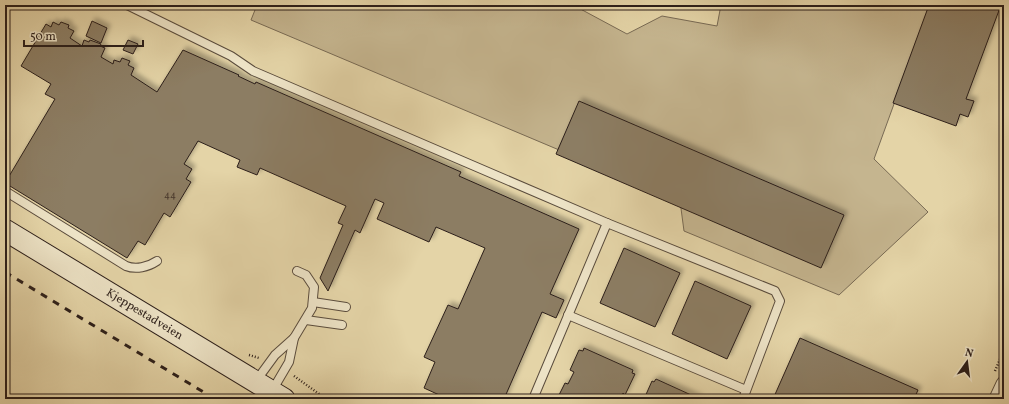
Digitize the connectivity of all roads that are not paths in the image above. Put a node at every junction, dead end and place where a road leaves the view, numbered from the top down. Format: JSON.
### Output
{"nodes":[{"id":1,"x":127,"y":5,"type":"edge"},
{"id":2,"x":5,"y":192,"type":"edge"},
{"id":3,"x":607,"y":223,"type":"junction"},
{"id":4,"x":5,"y":230,"type":"edge"},
{"id":5,"x":157,"y":261,"type":"dead end"},
{"id":6,"x":297,"y":270,"type":"dead end"},
{"id":7,"x":312,"y":302,"type":"junction"},
{"id":8,"x":346,"y":307,"type":"dead end"},
{"id":9,"x":568,"y":316,"type":"junction"},
{"id":10,"x":306,"y":320,"type":"junction"},
{"id":11,"x":342,"y":325,"type":"dead end"},
{"id":12,"x":294,"y":338,"type":"junction"},
{"id":13,"x":1004,"y":384,"type":"edge"},
{"id":14,"x":746,"y":390,"type":"junction"},
{"id":15,"x":270,"y":391,"type":"edge"},
{"id":16,"x":534,"y":399,"type":"edge"},
{"id":17,"x":743,"y":399,"type":"edge"},
{"id":18,"x":997,"y":399,"type":"edge"}],
"edges":[{"from":1,"to":3,"type":"lane"},
{"from":2,"to":5,"type":"lane"},
{"from":3,"to":9,"type":"lane"},
{"from":3,"to":14,"type":"lane"},
{"from":4,"to":15,"type":"main road","name":"Kjeppestadveien"},
{"from":6,"to":7,"type":"lane"},
{"from":7,"to":8,"type":"lane"},
{"from":7,"to":10,"type":"lane"},
{"from":9,"to":14,"type":"lane"},
{"from":9,"to":16,"type":"lane"},
{"from":10,"to":11,"type":"lane"},
{"from":10,"to":12,"type":"lane"},
{"from":12,"to":15,"type":"lane"},
{"from":12,"to":15,"type":"lane"},
{"from":13,"to":18,"type":"street"},
{"from":14,"to":17,"type":"lane"}]}
